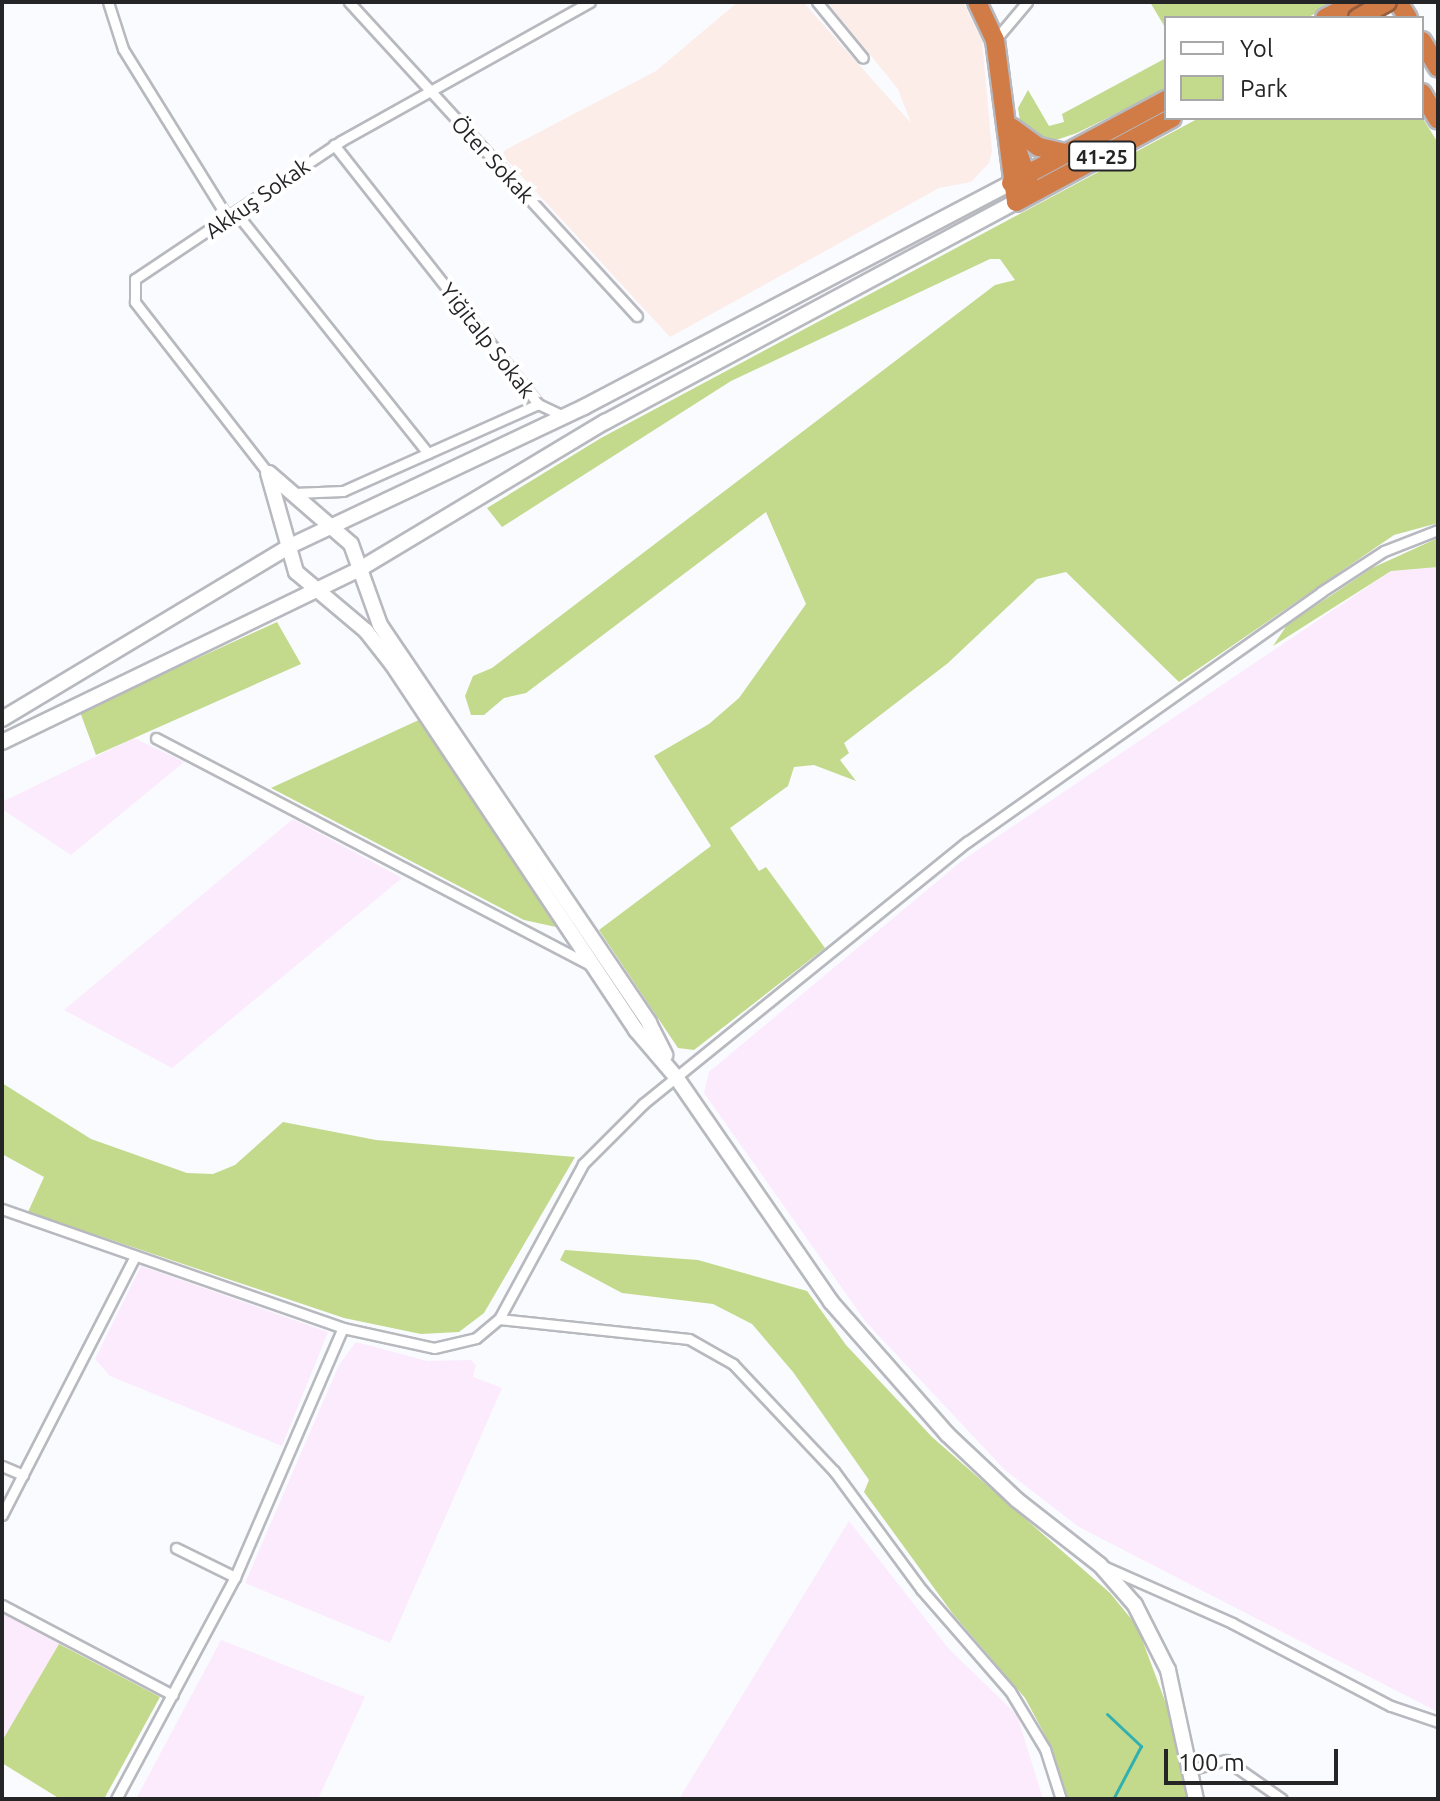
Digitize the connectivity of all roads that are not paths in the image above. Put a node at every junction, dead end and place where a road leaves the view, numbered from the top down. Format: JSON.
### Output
{"nodes":[{"id":1,"x":108,"y":2,"type":"edge"},
{"id":2,"x":349,"y":2,"type":"edge"},
{"id":3,"x":590,"y":2,"type":"edge"},
{"id":4,"x":817,"y":2,"type":"edge"},
{"id":5,"x":977,"y":2,"type":"edge"},
{"id":6,"x":1027,"y":2,"type":"edge"},
{"id":7,"x":1387,"y":2,"type":"edge"},
{"id":8,"x":1353,"y":9,"type":"edge"},
{"id":9,"x":1331,"y":16,"type":"edge"},
{"id":10,"x":995,"y":40,"type":"junction"},
{"id":11,"x":1424,"y":44,"type":"edge"},
{"id":12,"x":863,"y":58,"type":"dead end"},
{"id":13,"x":1438,"y":68,"type":"edge"},
{"id":14,"x":432,"y":93,"type":"junction"},
{"id":15,"x":1424,"y":96,"type":"edge"},
{"id":16,"x":1164,"y":101,"type":"edge"},
{"id":17,"x":1168,"y":120,"type":"edge"},
{"id":18,"x":1438,"y":120,"type":"edge"},
{"id":19,"x":1006,"y":122,"type":"junction"},
{"id":20,"x":334,"y":145,"type":"junction"},
{"id":21,"x":1069,"y":154,"type":"junction"},
{"id":22,"x":1022,"y":188,"type":"junction"},
{"id":23,"x":233,"y":217,"type":"junction"},
{"id":24,"x":637,"y":316,"type":"dead end"},
{"id":25,"x":538,"y":404,"type":"junction"},
{"id":26,"x":564,"y":416,"type":"junction"},
{"id":27,"x":428,"y":453,"type":"junction"},
{"id":28,"x":268,"y":473,"type":"junction"},
{"id":29,"x":294,"y":493,"type":"junction"},
{"id":30,"x":331,"y":525,"type":"junction"},
{"id":31,"x":1438,"y":530,"type":"edge"},
{"id":32,"x":290,"y":546,"type":"junction"},
{"id":33,"x":360,"y":569,"type":"junction"},
{"id":34,"x":317,"y":591,"type":"junction"},
{"id":35,"x":2,"y":719,"type":"edge"},
{"id":36,"x":156,"y":738,"type":"dead end"},
{"id":37,"x":2,"y":742,"type":"edge"},
{"id":38,"x":594,"y":966,"type":"junction"},
{"id":39,"x":676,"y":1077,"type":"junction"},
{"id":40,"x":2,"y":1209,"type":"edge"},
{"id":41,"x":135,"y":1256,"type":"junction"},
{"id":42,"x":499,"y":1319,"type":"junction"},
{"id":43,"x":343,"y":1328,"type":"junction"},
{"id":44,"x":2,"y":1466,"type":"edge"},
{"id":45,"x":23,"y":1475,"type":"junction"},
{"id":46,"x":2,"y":1515,"type":"edge"},
{"id":47,"x":176,"y":1548,"type":"dead end"},
{"id":48,"x":1100,"y":1565,"type":"junction"},
{"id":49,"x":235,"y":1577,"type":"junction"},
{"id":50,"x":2,"y":1605,"type":"edge"},
{"id":51,"x":173,"y":1695,"type":"junction"},
{"id":52,"x":1438,"y":1722,"type":"edge"},
{"id":53,"x":1190,"y":1770,"type":"junction"},
{"id":54,"x":116,"y":1799,"type":"edge"},
{"id":55,"x":1061,"y":1799,"type":"edge"},
{"id":56,"x":1196,"y":1799,"type":"edge"},
{"id":57,"x":1282,"y":1799,"type":"edge"}],
"edges":[{"from":1,"to":23,"type":"street"},
{"from":2,"to":14,"type":"street","name":"Öter Sokak"},
{"from":3,"to":14,"type":"street","name":"Akkuş Sokak"},
{"from":4,"to":12,"type":"street"},
{"from":5,"to":10,"type":"highway"},
{"from":6,"to":10,"type":"street"},
{"from":7,"to":8,"type":"highway","bridge":true},
{"from":8,"to":9,"type":"highway"},
{"from":10,"to":19,"type":"highway"},
{"from":11,"to":13,"type":"highway"},
{"from":14,"to":20,"type":"street","name":"Akkuş Sokak"},
{"from":14,"to":24,"type":"street","name":"Öter Sokak"},
{"from":15,"to":18,"type":"highway"},
{"from":16,"to":21,"type":"highway","number":"41-25"},
{"from":17,"to":22,"type":"highway","number":"41-25"},
{"from":19,"to":21,"type":"highway"},
{"from":19,"to":22,"type":"highway"},
{"from":20,"to":23,"type":"street","name":"Akkuş Sokak"},
{"from":20,"to":25,"type":"street","name":"Yiğitalp Sokak"},
{"from":21,"to":22,"type":"highway","number":"41-25"},
{"from":22,"to":26,"type":"main road","number":"41-25"},
{"from":22,"to":33,"type":"main road","number":"41-25"},
{"from":23,"to":27,"type":"street"},
{"from":23,"to":28,"type":"street","name":"Akkuş Sokak"},
{"from":25,"to":26,"type":"street"},
{"from":25,"to":27,"type":"street","name":"Yiğitalp Sokak"},
{"from":26,"to":30,"type":"main road","number":"41-25"},
{"from":27,"to":29,"type":"street","name":"Yiğitalp Sokak"},
{"from":28,"to":29,"type":"main road"},
{"from":28,"to":32,"type":"main road"},
{"from":29,"to":30,"type":"main road"},
{"from":30,"to":32,"type":"main road"},
{"from":30,"to":33,"type":"main road"},
{"from":31,"to":39,"type":"street"},
{"from":32,"to":34,"type":"main road"},
{"from":32,"to":35,"type":"main road"},
{"from":33,"to":34,"type":"main road"},
{"from":33,"to":39,"type":"main road"},
{"from":34,"to":37,"type":"main road"},
{"from":34,"to":38,"type":"main road"},
{"from":36,"to":38,"type":"street"},
{"from":38,"to":39,"type":"main road"},
{"from":39,"to":42,"type":"street"},
{"from":39,"to":48,"type":"main road"},
{"from":40,"to":41,"type":"street"},
{"from":41,"to":43,"type":"street"},
{"from":41,"to":45,"type":"street"},
{"from":42,"to":43,"type":"street"},
{"from":42,"to":55,"type":"street"},
{"from":43,"to":49,"type":"street"},
{"from":44,"to":45,"type":"street"},
{"from":45,"to":46,"type":"street"},
{"from":47,"to":49,"type":"street"},
{"from":48,"to":52,"type":"street"},
{"from":48,"to":53,"type":"main road"},
{"from":49,"to":51,"type":"street"},
{"from":50,"to":51,"type":"street"},
{"from":51,"to":54,"type":"street"},
{"from":53,"to":56,"type":"main road"},
{"from":53,"to":57,"type":"street"}]}
